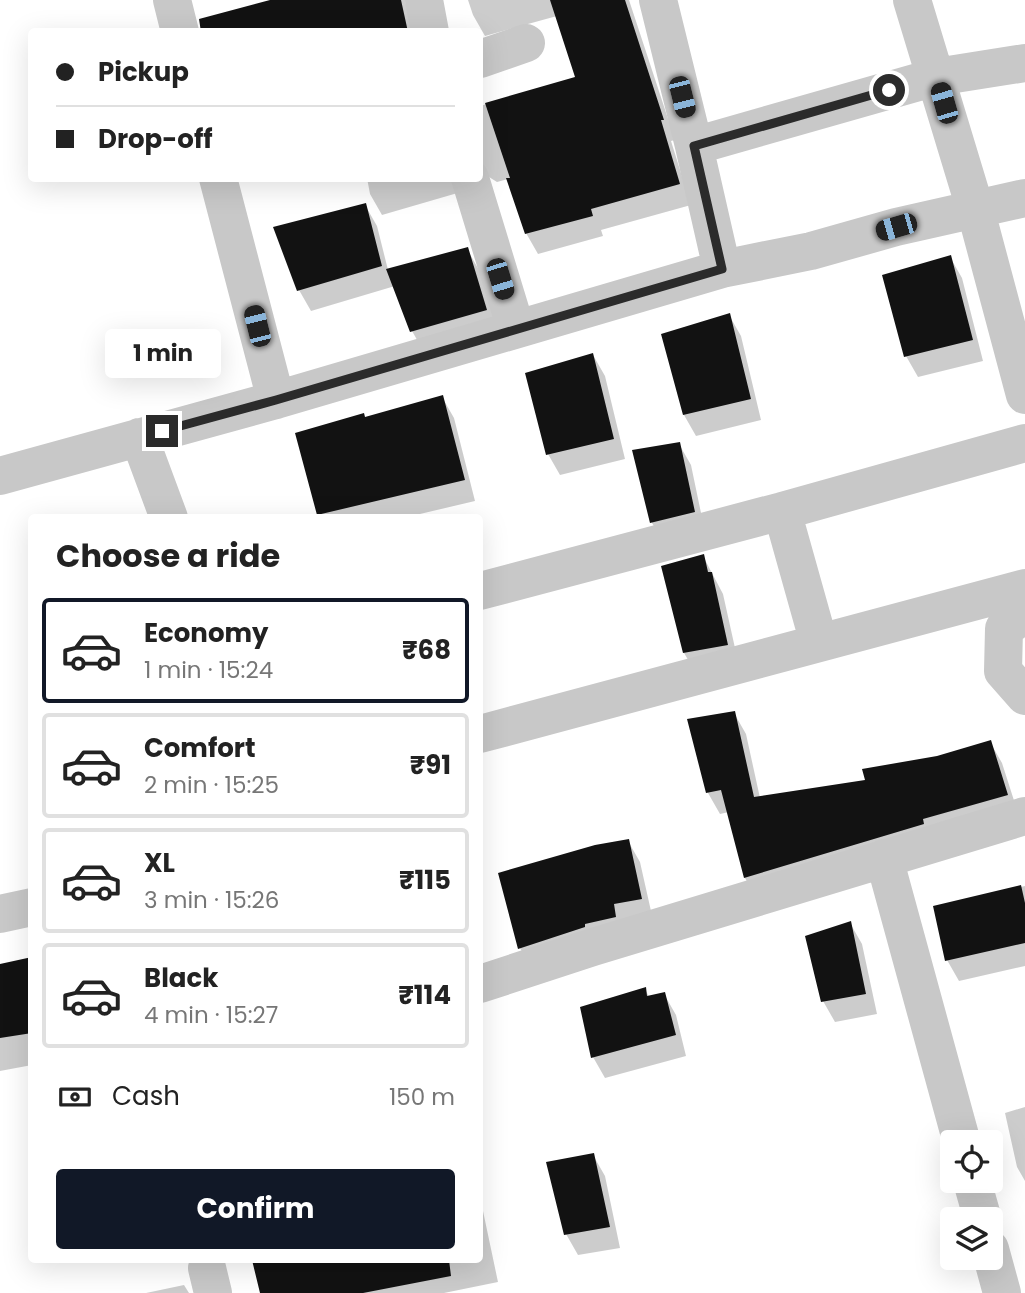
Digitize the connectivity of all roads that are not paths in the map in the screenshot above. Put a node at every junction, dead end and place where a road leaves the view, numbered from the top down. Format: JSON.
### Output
{"nodes":[{"id":1,"x":172,"y":0,"type":"edge"},
{"id":2,"x":424,"y":0,"type":"edge"},
{"id":3,"x":657,"y":0,"type":"edge"},
{"id":4,"x":912,"y":0,"type":"edge"},
{"id":5,"x":179,"y":28,"type":"edge"},
{"id":6,"x":429,"y":28,"type":"edge"},
{"id":7,"x":526,"y":43,"type":"dead end"},
{"id":8,"x":483,"y":58,"type":"edge"},
{"id":9,"x":1025,"y":63,"type":"edge"},
{"id":10,"x":936,"y":77,"type":"junction"},
{"id":11,"x":694,"y":146,"type":"junction"},
{"id":12,"x":219,"y":182,"type":"edge"},
{"id":13,"x":471,"y":182,"type":"edge"},
{"id":14,"x":1025,"y":198,"type":"edge"},
{"id":15,"x":975,"y":208,"type":"junction"},
{"id":16,"x":722,"y":269,"type":"junction"},
{"id":17,"x":516,"y":329,"type":"junction"},
{"id":18,"x":1025,"y":394,"type":"edge"},
{"id":19,"x":276,"y":400,"type":"junction"},
{"id":20,"x":139,"y":437,"type":"junction"},
{"id":21,"x":1025,"y":443,"type":"edge"},
{"id":22,"x":0,"y":475,"type":"edge"},
{"id":23,"x":782,"y":511,"type":"junction"},
{"id":24,"x":168,"y":514,"type":"edge"},
{"id":25,"x":1025,"y":588,"type":"edge"},
{"id":26,"x":483,"y":591,"type":"edge"},
{"id":27,"x":1025,"y":614,"type":"edge"},
{"id":28,"x":819,"y":643,"type":"junction"},
{"id":29,"x":1025,"y":696,"type":"edge"},
{"id":30,"x":483,"y":733,"type":"edge"},
{"id":31,"x":1025,"y":816,"type":"edge"},
{"id":32,"x":884,"y":858,"type":"junction"},
{"id":33,"x":28,"y":907,"type":"edge"},
{"id":34,"x":0,"y":914,"type":"edge"},
{"id":35,"x":483,"y":983,"type":"edge"},
{"id":36,"x":958,"y":1130,"type":"edge"},
{"id":37,"x":996,"y":1270,"type":"edge"},
{"id":38,"x":1002,"y":1293,"type":"edge"}],
"edges":[{"from":1,"to":5,"type":"street"},
{"from":2,"to":6,"type":"street"},
{"from":3,"to":11,"type":"street"},
{"from":4,"to":10,"type":"street"},
{"from":7,"to":8,"type":"street"},
{"from":9,"to":10,"type":"street"},
{"from":10,"to":11,"type":"street"},
{"from":10,"to":15,"type":"street"},
{"from":11,"to":16,"type":"street"},
{"from":12,"to":19,"type":"street"},
{"from":13,"to":17,"type":"street"},
{"from":14,"to":15,"type":"street"},
{"from":15,"to":16,"type":"street"},
{"from":15,"to":18,"type":"street"},
{"from":16,"to":17,"type":"street"},
{"from":17,"to":19,"type":"street"},
{"from":19,"to":20,"type":"street"},
{"from":20,"to":22,"type":"street"},
{"from":20,"to":24,"type":"street"},
{"from":21,"to":23,"type":"street"},
{"from":23,"to":26,"type":"street"},
{"from":23,"to":28,"type":"street"},
{"from":25,"to":28,"type":"street"},
{"from":27,"to":29,"type":"street"},
{"from":28,"to":30,"type":"street"},
{"from":31,"to":32,"type":"street"},
{"from":32,"to":35,"type":"street"},
{"from":32,"to":36,"type":"street"},
{"from":33,"to":34,"type":"street"},
{"from":37,"to":38,"type":"street"}]}
